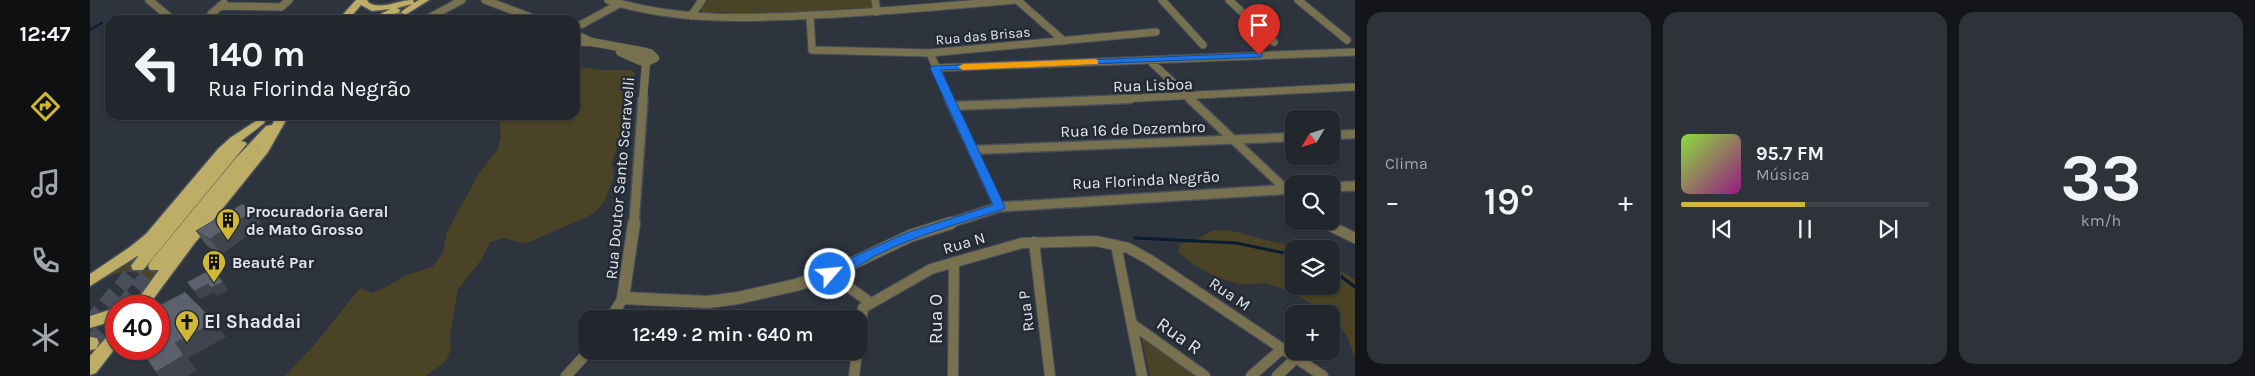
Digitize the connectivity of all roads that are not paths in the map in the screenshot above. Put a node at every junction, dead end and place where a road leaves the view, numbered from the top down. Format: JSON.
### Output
{"nodes":[{"id":1,"x":148,"y":0,"type":"edge"},
{"id":2,"x":228,"y":0,"type":"edge"},
{"id":3,"x":289,"y":0,"type":"edge"},
{"id":4,"x":362,"y":0,"type":"edge"},
{"id":5,"x":424,"y":0,"type":"edge"},
{"id":6,"x":462,"y":0,"type":"edge"},
{"id":7,"x":485,"y":0,"type":"edge"},
{"id":8,"x":608,"y":0,"type":"edge"},
{"id":9,"x":702,"y":0,"type":"edge"},
{"id":10,"x":875,"y":0,"type":"edge"},
{"id":11,"x":1016,"y":0,"type":"edge"},
{"id":12,"x":1162,"y":0,"type":"edge"},
{"id":13,"x":1229,"y":0,"type":"edge"},
{"id":14,"x":1298,"y":0,"type":"edge"},
{"id":15,"x":412,"y":1,"type":"edge"},
{"id":16,"x":619,"y":4,"type":"junction"},
{"id":17,"x":220,"y":6,"type":"junction"},
{"id":18,"x":877,"y":12,"type":"junction"},
{"id":19,"x":211,"y":14,"type":"dead end"},
{"id":20,"x":167,"y":15,"type":"edge"},
{"id":21,"x":348,"y":15,"type":"edge"},
{"id":22,"x":385,"y":15,"type":"edge"},
{"id":23,"x":402,"y":15,"type":"edge"},
{"id":24,"x":434,"y":15,"type":"edge"},
{"id":25,"x":525,"y":15,"type":"edge"},
{"id":26,"x":691,"y":16,"type":"junction"},
{"id":27,"x":810,"y":16,"type":"junction"},
{"id":28,"x":580,"y":25,"type":"edge"},
{"id":29,"x":1156,"y":32,"type":"dead end"},
{"id":30,"x":580,"y":37,"type":"edge"},
{"id":31,"x":1347,"y":40,"type":"dead end"},
{"id":32,"x":1064,"y":41,"type":"junction"},
{"id":33,"x":580,"y":42,"type":"edge"},
{"id":34,"x":1274,"y":42,"type":"dead end"},
{"id":35,"x":591,"y":43,"type":"junction"},
{"id":36,"x":1203,"y":45,"type":"dead end"},
{"id":37,"x":812,"y":50,"type":"joint"},
{"id":38,"x":1355,"y":52,"type":"edge"},
{"id":39,"x":930,"y":53,"type":"junction"},
{"id":40,"x":1149,"y":60,"type":"junction"},
{"id":41,"x":935,"y":68,"type":"junction"},
{"id":42,"x":1355,"y":87,"type":"edge"},
{"id":43,"x":1187,"y":97,"type":"junction"},
{"id":44,"x":952,"y":106,"type":"junction"},
{"id":45,"x":259,"y":120,"type":"edge"},
{"id":46,"x":260,"y":120,"type":"edge"},
{"id":47,"x":279,"y":120,"type":"edge"},
{"id":48,"x":1355,"y":134,"type":"edge"},
{"id":49,"x":1340,"y":135,"type":"edge"},
{"id":50,"x":1285,"y":137,"type":"edge"},
{"id":51,"x":1234,"y":140,"type":"junction"},
{"id":52,"x":972,"y":150,"type":"junction"},
{"id":53,"x":1285,"y":185,"type":"edge"},
{"id":54,"x":1355,"y":186,"type":"edge"},
{"id":55,"x":1340,"y":187,"type":"edge"},
{"id":56,"x":1285,"y":189,"type":"edge"},
{"id":57,"x":999,"y":207,"type":"junction"},
{"id":58,"x":1339,"y":230,"type":"edge"},
{"id":59,"x":1355,"y":238,"type":"edge"},
{"id":60,"x":1034,"y":242,"type":"junction"},
{"id":61,"x":1116,"y":244,"type":"junction"},
{"id":62,"x":954,"y":262,"type":"junction"},
{"id":63,"x":138,"y":266,"type":"tunnel mouth"},
{"id":64,"x":830,"y":274,"type":"junction"},
{"id":65,"x":94,"y":278,"type":"edge"},
{"id":66,"x":154,"y":287,"type":"junction"},
{"id":67,"x":144,"y":295,"type":"edge"},
{"id":68,"x":148,"y":295,"type":"edge"},
{"id":69,"x":623,"y":298,"type":"junction"},
{"id":70,"x":871,"y":303,"type":"junction"},
{"id":71,"x":616,"y":310,"type":"edge"},
{"id":72,"x":863,"y":310,"type":"edge"},
{"id":73,"x":105,"y":317,"type":"edge"},
{"id":74,"x":90,"y":322,"type":"edge"},
{"id":75,"x":1132,"y":324,"type":"junction"},
{"id":76,"x":1282,"y":349,"type":"junction"},
{"id":77,"x":105,"y":350,"type":"edge"},
{"id":78,"x":1285,"y":351,"type":"edge"},
{"id":79,"x":581,"y":360,"type":"edge"},
{"id":80,"x":856,"y":360,"type":"edge"},
{"id":81,"x":1294,"y":360,"type":"edge"},
{"id":82,"x":1299,"y":360,"type":"edge"},
{"id":83,"x":90,"y":368,"type":"edge"},
{"id":84,"x":566,"y":376,"type":"edge"},
{"id":85,"x":854,"y":376,"type":"edge"},
{"id":86,"x":953,"y":376,"type":"edge"},
{"id":87,"x":1050,"y":376,"type":"edge"},
{"id":88,"x":1142,"y":376,"type":"edge"},
{"id":89,"x":1205,"y":376,"type":"edge"},
{"id":90,"x":1251,"y":376,"type":"edge"},
{"id":91,"x":1278,"y":376,"type":"edge"},
{"id":92,"x":1323,"y":376,"type":"edge"}],
"edges":[{"from":1,"to":20,"type":"street"},
{"from":2,"to":17,"type":"street"},
{"from":3,"to":17,"type":"street"},
{"from":4,"to":15,"type":"main road"},
{"from":4,"to":21,"type":"main road"},
{"from":5,"to":23,"type":"main road"},
{"from":6,"to":24,"type":"street"},
{"from":7,"to":25,"type":"street"},
{"from":8,"to":16,"type":"street"},
{"from":9,"to":26,"type":"street"},
{"from":10,"to":18,"type":"street"},
{"from":11,"to":18,"type":"street"},
{"from":11,"to":32,"type":"street"},
{"from":12,"to":36,"type":"street"},
{"from":13,"to":34,"type":"street"},
{"from":14,"to":31,"type":"street"},
{"from":15,"to":22,"type":"main road"},
{"from":16,"to":26,"type":"street"},
{"from":16,"to":28,"type":"street"},
{"from":17,"to":19,"type":"street"},
{"from":18,"to":27,"type":"street"},
{"from":26,"to":27,"type":"street"},
{"from":27,"to":37,"type":"street"},
{"from":29,"to":32,"type":"street","name":"Rua das Brisas"},
{"from":30,"to":35,"type":"street"},
{"from":32,"to":39,"type":"street","name":"Rua das Brisas"},
{"from":33,"to":35,"type":"street"},
{"from":35,"to":69,"type":"street","name":"Rua Doutor Santo Scaravelli"},
{"from":37,"to":39,"type":"street","name":"Rua das Brisas"},
{"from":38,"to":40,"type":"street"},
{"from":39,"to":41,"type":"street"},
{"from":40,"to":41,"type":"street"},
{"from":40,"to":43,"type":"street"},
{"from":41,"to":44,"type":"street"},
{"from":42,"to":43,"type":"street","name":"Rua Lisboa"},
{"from":43,"to":44,"type":"street","name":"Rua Lisboa"},
{"from":43,"to":51,"type":"street"},
{"from":44,"to":52,"type":"street"},
{"from":45,"to":65,"type":"main road"},
{"from":46,"to":63,"type":"main road"},
{"from":47,"to":66,"type":"main road"},
{"from":48,"to":49,"type":"street"},
{"from":50,"to":51,"type":"street","name":"Rua 16 de Dezembro"},
{"from":51,"to":52,"type":"street","name":"Rua 16 de Dezembro"},
{"from":51,"to":53,"type":"street"},
{"from":52,"to":57,"type":"street"},
{"from":54,"to":55,"type":"street"},
{"from":56,"to":57,"type":"street","name":"Rua Florinda Negrão"},
{"from":57,"to":64,"type":"street","name":"Rua Florinda Negrão"},
{"from":58,"to":59,"type":"street"},
{"from":60,"to":61,"type":"street","name":"Rua N"},
{"from":60,"to":62,"type":"street","name":"Rua N"},
{"from":60,"to":87,"type":"street","name":"Rua P"},
{"from":61,"to":75,"type":"street"},
{"from":61,"to":76,"type":"street","name":"Rua M"},
{"from":62,"to":70,"type":"street","name":"Rua N"},
{"from":62,"to":86,"type":"street","name":"Rua O"},
{"from":64,"to":69,"type":"street","name":"Rua Florinda Negrão"},
{"from":64,"to":70,"type":"street"},
{"from":66,"to":67,"type":"main road"},
{"from":66,"to":68,"type":"main road"},
{"from":69,"to":71,"type":"street"},
{"from":70,"to":72,"type":"street"},
{"from":73,"to":74,"type":"main road"},
{"from":75,"to":88,"type":"street"},
{"from":75,"to":89,"type":"street","name":"Rua R"},
{"from":76,"to":78,"type":"street","name":"Rua M"},
{"from":76,"to":90,"type":"street"},
{"from":77,"to":83,"type":"main road"},
{"from":79,"to":84,"type":"street"},
{"from":80,"to":85,"type":"street"},
{"from":81,"to":91,"type":"street"},
{"from":82,"to":92,"type":"street","name":"Rua M"}]}
